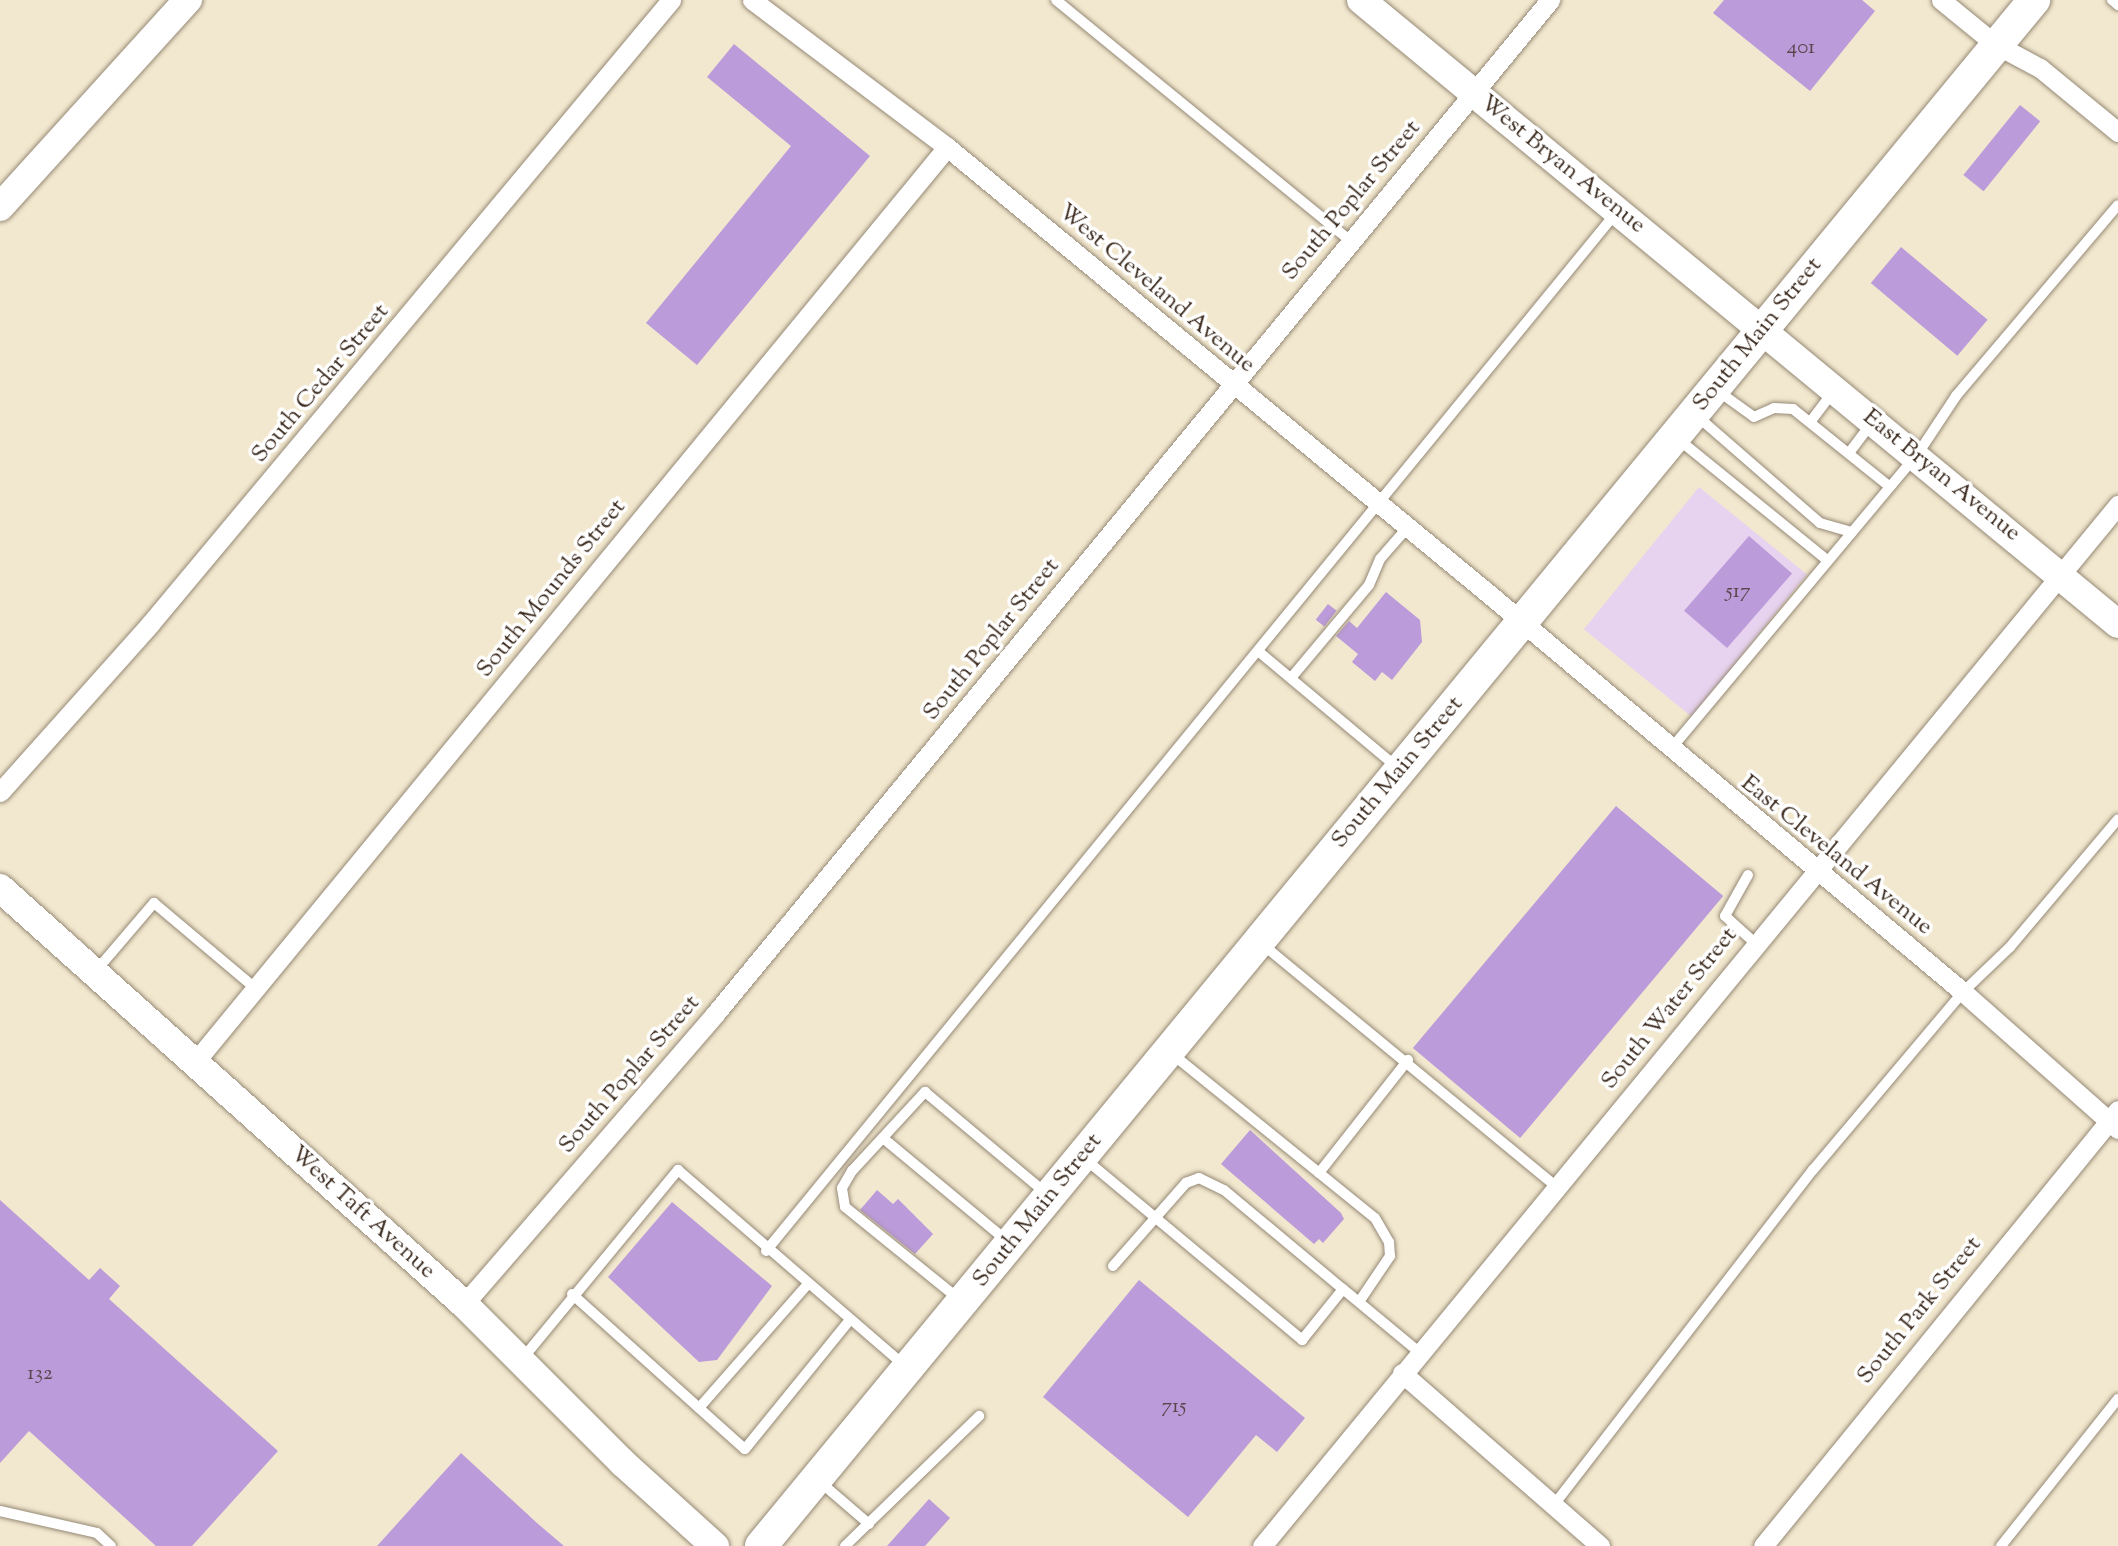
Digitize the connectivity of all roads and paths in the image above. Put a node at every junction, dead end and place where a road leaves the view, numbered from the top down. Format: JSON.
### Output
{"nodes":[{"id":1,"x":671,"y":0,"type":"edge"},
{"id":2,"x":752,"y":0,"type":"edge"},
{"id":3,"x":1056,"y":0,"type":"edge"},
{"id":4,"x":1361,"y":0,"type":"edge"},
{"id":5,"x":1550,"y":0,"type":"edge"},
{"id":6,"x":1941,"y":0,"type":"edge"},
{"id":7,"x":2034,"y":0,"type":"edge"},
{"id":8,"x":2112,"y":0,"type":"edge"},
{"id":9,"x":178,"y":3,"type":"edge"},
{"id":10,"x":2118,"y":5,"type":"edge"},
{"id":11,"x":1995,"y":44,"type":"junction"},
{"id":12,"x":1475,"y":93,"type":"junction"},
{"id":13,"x":2118,"y":132,"type":"edge"},
{"id":14,"x":947,"y":147,"type":"junction"},
{"id":15,"x":2118,"y":205,"type":"edge"},
{"id":16,"x":0,"y":207,"type":"edge"},
{"id":17,"x":1618,"y":211,"type":"junction"},
{"id":18,"x":1349,"y":240,"type":"junction"},
{"id":19,"x":1763,"y":330,"type":"junction"},
{"id":20,"x":1233,"y":385,"type":"junction"},
{"id":21,"x":1715,"y":388,"type":"junction"},
{"id":22,"x":1836,"y":389,"type":"junction"},
{"id":23,"x":1811,"y":421,"type":"junction"},
{"id":24,"x":1874,"y":421,"type":"junction"},
{"id":25,"x":1685,"y":425,"type":"junction"},
{"id":26,"x":1849,"y":453,"type":"junction"},
{"id":27,"x":1917,"y":455,"type":"junction"},
{"id":28,"x":1890,"y":487,"type":"junction"},
{"id":29,"x":1380,"y":505,"type":"junction"},
{"id":30,"x":2118,"y":505,"type":"edge"},
{"id":31,"x":1407,"y":528,"type":"junction"},
{"id":32,"x":1852,"y":532,"type":"junction"},
{"id":33,"x":1828,"y":561,"type":"junction"},
{"id":34,"x":2060,"y":574,"type":"junction"},
{"id":35,"x":1522,"y":623,"type":"junction"},
{"id":36,"x":2118,"y":624,"type":"edge"},
{"id":37,"x":1258,"y":651,"type":"junction"},
{"id":38,"x":1291,"y":678,"type":"junction"},
{"id":39,"x":1670,"y":751,"type":"junction"},
{"id":40,"x":1401,"y":770,"type":"junction"},
{"id":41,"x":0,"y":792,"type":"edge"},
{"id":42,"x":2118,"y":819,"type":"edge"},
{"id":43,"x":1815,"y":870,"type":"junction"},
{"id":44,"x":1748,"y":875,"type":"dead end"},
{"id":45,"x":0,"y":888,"type":"edge"},
{"id":46,"x":1259,"y":942,"type":"junction"},
{"id":47,"x":1755,"y":943,"type":"junction"},
{"id":48,"x":95,"y":973,"type":"junction"},
{"id":49,"x":256,"y":989,"type":"junction"},
{"id":50,"x":1963,"y":992,"type":"junction"},
{"id":51,"x":1169,"y":1052,"type":"junction"},
{"id":52,"x":1408,"y":1060,"type":"junction"},
{"id":53,"x":195,"y":1062,"type":"junction"},
{"id":54,"x":2115,"y":1120,"type":"edge"},
{"id":55,"x":883,"y":1138,"type":"junction"},
{"id":56,"x":1082,"y":1157,"type":"junction"},
{"id":57,"x":1318,"y":1173,"type":"junction"},
{"id":58,"x":1556,"y":1186,"type":"junction"},
{"id":59,"x":1049,"y":1196,"type":"junction"},
{"id":60,"x":1155,"y":1217,"type":"junction"},
{"id":61,"x":1010,"y":1244,"type":"junction"},
{"id":62,"x":766,"y":1251,"type":"junction"},
{"id":63,"x":1113,"y":1266,"type":"dead end"},
{"id":64,"x":807,"y":1285,"type":"junction"},
{"id":65,"x":1343,"y":1289,"type":"junction"},
{"id":66,"x":572,"y":1294,"type":"junction"},
{"id":67,"x":1359,"y":1302,"type":"junction"},
{"id":68,"x":963,"y":1303,"type":"junction"},
{"id":69,"x":464,"y":1304,"type":"junction"},
{"id":70,"x":850,"y":1320,"type":"junction"},
{"id":71,"x":1419,"y":1352,"type":"junction"},
{"id":72,"x":515,"y":1356,"type":"junction"},
{"id":73,"x":909,"y":1369,"type":"junction"},
{"id":74,"x":1402,"y":1373,"type":"junction"},
{"id":75,"x":2118,"y":1399,"type":"edge"},
{"id":76,"x":699,"y":1408,"type":"junction"},
{"id":77,"x":979,"y":1416,"type":"dead end"},
{"id":78,"x":817,"y":1479,"type":"junction"},
{"id":79,"x":1553,"y":1506,"type":"junction"},
{"id":80,"x":0,"y":1511,"type":"edge"},
{"id":81,"x":869,"y":1524,"type":"junction"},
{"id":82,"x":111,"y":1546,"type":"edge"},
{"id":83,"x":715,"y":1546,"type":"edge"},
{"id":84,"x":761,"y":1546,"type":"edge"},
{"id":85,"x":845,"y":1546,"type":"edge"},
{"id":86,"x":1262,"y":1546,"type":"edge"},
{"id":87,"x":1600,"y":1546,"type":"edge"},
{"id":88,"x":1763,"y":1546,"type":"edge"},
{"id":89,"x":2001,"y":1546,"type":"edge"}],
"edges":[{"from":1,"to":41,"type":"street","name":"South Cedar Street"},
{"from":2,"to":14,"type":"street","name":"West Cleveland Avenue"},
{"from":3,"to":18,"type":"lane"},
{"from":4,"to":12,"type":"street","name":"West Bryan Avenue"},
{"from":5,"to":12,"type":"street","name":"South Poplar Street"},
{"from":6,"to":11,"type":"street"},
{"from":7,"to":11,"type":"main road","name":"South Main Street"},
{"from":8,"to":10,"type":"lane"},
{"from":9,"to":16,"type":"street"},
{"from":11,"to":13,"type":"street"},
{"from":11,"to":19,"type":"main road","name":"South Main Street"},
{"from":12,"to":17,"type":"street","name":"West Bryan Avenue"},
{"from":12,"to":18,"type":"street","name":"South Poplar Street"},
{"from":14,"to":20,"type":"street","name":"West Cleveland Avenue"},
{"from":14,"to":49,"type":"street","name":"South Mounds Street"},
{"from":15,"to":27,"type":"lane"},
{"from":17,"to":19,"type":"street","name":"West Bryan Avenue"},
{"from":17,"to":29,"type":"lane"},
{"from":18,"to":20,"type":"street","name":"South Poplar Street"},
{"from":19,"to":21,"type":"main road","name":"South Main Street"},
{"from":19,"to":22,"type":"street","name":"East Bryan Avenue"},
{"from":20,"to":29,"type":"street","name":"West Cleveland Avenue"},
{"from":20,"to":69,"type":"street","name":"South Poplar Street"},
{"from":21,"to":23,"type":"lane"},
{"from":21,"to":25,"type":"main road","name":"South Main Street"},
{"from":22,"to":23,"type":"lane"},
{"from":22,"to":24,"type":"street","name":"East Bryan Avenue"},
{"from":23,"to":26,"type":"lane"},
{"from":24,"to":26,"type":"lane"},
{"from":24,"to":27,"type":"street","name":"East Bryan Avenue"},
{"from":25,"to":32,"type":"lane"},
{"from":25,"to":33,"type":"lane"},
{"from":25,"to":35,"type":"main road","name":"South Main Street"},
{"from":26,"to":28,"type":"lane"},
{"from":27,"to":28,"type":"lane"},
{"from":27,"to":34,"type":"street","name":"East Bryan Avenue"},
{"from":28,"to":32,"type":"lane"},
{"from":29,"to":31,"type":"street","name":"West Cleveland Avenue"},
{"from":29,"to":37,"type":"lane"},
{"from":30,"to":34,"type":"street","name":"South Water Street"},
{"from":31,"to":35,"type":"street","name":"West Cleveland Avenue"},
{"from":31,"to":38,"type":"lane"},
{"from":32,"to":33,"type":"lane"},
{"from":33,"to":39,"type":"lane"},
{"from":34,"to":36,"type":"street","name":"East Bryan Avenue"},
{"from":34,"to":43,"type":"street","name":"South Water Street"},
{"from":35,"to":39,"type":"street","name":"East Cleveland Avenue"},
{"from":35,"to":40,"type":"main road","name":"South Main Street"},
{"from":37,"to":38,"type":"lane"},
{"from":37,"to":62,"type":"lane"},
{"from":38,"to":40,"type":"lane"},
{"from":39,"to":43,"type":"street","name":"East Cleveland Avenue"},
{"from":40,"to":46,"type":"main road","name":"South Main Street"},
{"from":42,"to":50,"type":"lane"},
{"from":43,"to":47,"type":"street","name":"South Water Street"},
{"from":43,"to":50,"type":"street","name":"East Cleveland Avenue"},
{"from":44,"to":47,"type":"lane"},
{"from":45,"to":48,"type":"street","name":"West Taft Avenue"},
{"from":46,"to":51,"type":"main road","name":"South Main Street"},
{"from":46,"to":52,"type":"lane"},
{"from":47,"to":58,"type":"street","name":"South Water Street"},
{"from":48,"to":49,"type":"lane"},
{"from":48,"to":53,"type":"street","name":"West Taft Avenue"},
{"from":49,"to":53,"type":"street","name":"South Mounds Street"},
{"from":50,"to":54,"type":"street","name":"East Cleveland Avenue"},
{"from":50,"to":79,"type":"lane"},
{"from":51,"to":56,"type":"main road","name":"South Main Street"},
{"from":51,"to":57,"type":"lane"},
{"from":52,"to":57,"type":"lane"},
{"from":52,"to":58,"type":"lane"},
{"from":53,"to":69,"type":"street","name":"West Taft Avenue"},
{"from":54,"to":88,"type":"street","name":"South Park Street"},
{"from":55,"to":59,"type":"lane"},
{"from":55,"to":61,"type":"lane"},
{"from":55,"to":68,"type":"lane"},
{"from":56,"to":59,"type":"main road","name":"South Main Street"},
{"from":56,"to":60,"type":"lane"},
{"from":57,"to":67,"type":"lane"},
{"from":58,"to":71,"type":"street","name":"South Water Street"},
{"from":59,"to":61,"type":"main road","name":"South Main Street"},
{"from":60,"to":63,"type":"lane"},
{"from":60,"to":65,"type":"lane"},
{"from":60,"to":65,"type":"lane"},
{"from":61,"to":68,"type":"main road","name":"South Main Street"},
{"from":62,"to":64,"type":"lane"},
{"from":62,"to":66,"type":"lane"},
{"from":64,"to":70,"type":"lane"},
{"from":64,"to":76,"type":"lane"},
{"from":65,"to":67,"type":"lane"},
{"from":66,"to":72,"type":"lane"},
{"from":66,"to":76,"type":"lane"},
{"from":67,"to":71,"type":"lane"},
{"from":68,"to":73,"type":"main road","name":"South Main Street"},
{"from":69,"to":72,"type":"street","name":"West Taft Avenue"},
{"from":70,"to":73,"type":"lane"},
{"from":70,"to":76,"type":"lane"},
{"from":71,"to":74,"type":"street","name":"South Water Street"},
{"from":72,"to":83,"type":"street","name":"West Taft Avenue"},
{"from":73,"to":78,"type":"main road","name":"South Main Street"},
{"from":74,"to":79,"type":"street"},
{"from":74,"to":86,"type":"street","name":"South Water Street"},
{"from":75,"to":89,"type":"lane"},
{"from":77,"to":81,"type":"lane"},
{"from":78,"to":81,"type":"lane"},
{"from":78,"to":84,"type":"main road","name":"South Main Street"},
{"from":79,"to":87,"type":"street"},
{"from":80,"to":82,"type":"lane"},
{"from":81,"to":85,"type":"lane"}]}
